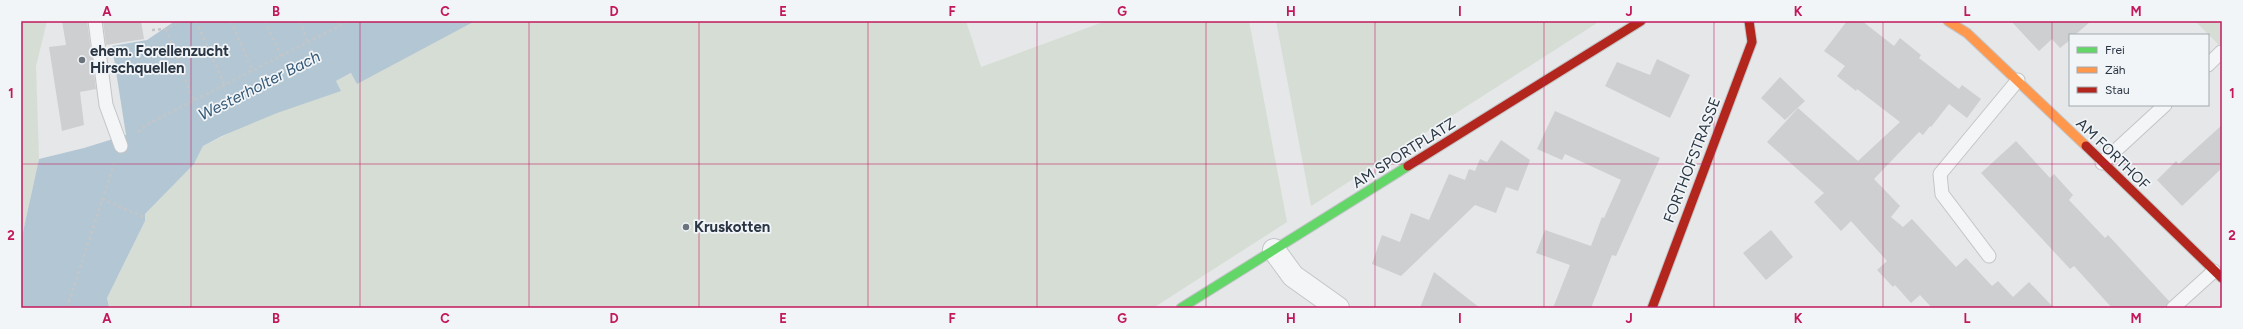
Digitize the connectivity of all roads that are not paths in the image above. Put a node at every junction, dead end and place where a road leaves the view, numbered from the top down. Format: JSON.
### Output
{"nodes":[{"id":1,"x":95,"y":21,"type":"edge"},
{"id":2,"x":1641,"y":21,"type":"edge"},
{"id":3,"x":1749,"y":21,"type":"edge"},
{"id":4,"x":1948,"y":21,"type":"edge"},
{"id":5,"x":2222,"y":52,"type":"edge"},
{"id":6,"x":2209,"y":64,"type":"edge"},
{"id":7,"x":2018,"y":80,"type":"junction"},
{"id":8,"x":2164,"y":106,"type":"edge"},
{"id":9,"x":121,"y":146,"type":"road end"},
{"id":10,"x":2102,"y":163,"type":"junction"},
{"id":11,"x":1274,"y":250,"type":"junction"},
{"id":12,"x":1989,"y":256,"type":"dead end"},
{"id":13,"x":2218,"y":274,"type":"edge"},
{"id":14,"x":1181,"y":308,"type":"edge"},
{"id":15,"x":1338,"y":308,"type":"edge"},
{"id":16,"x":1652,"y":308,"type":"edge"},
{"id":17,"x":2173,"y":308,"type":"edge"}],
"edges":[{"from":1,"to":9,"type":"lane"},
{"from":2,"to":11,"type":"street","name":"AM SPORTPLATZ"},
{"from":3,"to":16,"type":"street","name":"FORTHOFSTRASSE"},
{"from":4,"to":7,"type":"street","name":"AM FORTHOF"},
{"from":5,"to":6,"type":"lane"},
{"from":7,"to":10,"type":"street","name":"AM FORTHOF"},
{"from":7,"to":12,"type":"lane"},
{"from":8,"to":10,"type":"lane"},
{"from":10,"to":13,"type":"street","name":"AM FORTHOF"},
{"from":11,"to":14,"type":"street","name":"AM SPORTPLATZ"},
{"from":11,"to":15,"type":"street"},
{"from":13,"to":17,"type":"lane"}]}
